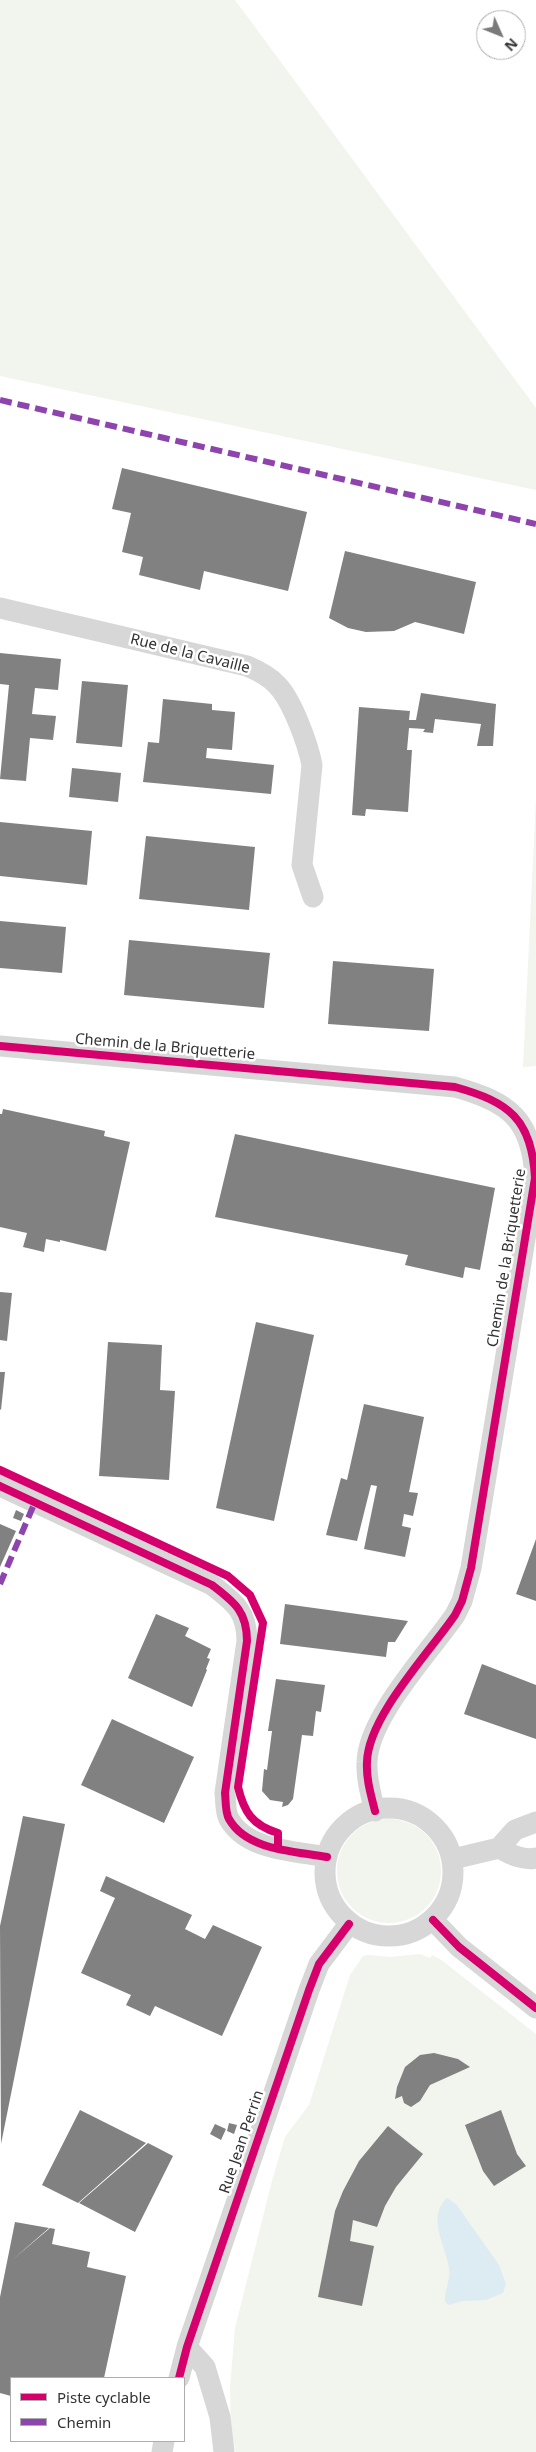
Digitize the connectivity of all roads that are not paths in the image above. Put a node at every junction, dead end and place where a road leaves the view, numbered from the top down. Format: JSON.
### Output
{"nodes":[{"id":1,"x":0,"y":608,"type":"edge"},
{"id":2,"x":313,"y":896,"type":"dead end"},
{"id":3,"x":0,"y":1046,"type":"edge"},
{"id":4,"x":0,"y":1486,"type":"edge"},
{"id":5,"x":375,"y":1811,"type":"junction"},
{"id":6,"x":536,"y":1822,"type":"edge"},
{"id":7,"x":499,"y":1848,"type":"junction"},
{"id":8,"x":327,"y":1857,"type":"junction"},
{"id":9,"x":536,"y":1858,"type":"edge"},
{"id":10,"x":453,"y":1859,"type":"junction"},
{"id":11,"x":433,"y":1920,"type":"junction"},
{"id":12,"x":349,"y":1924,"type":"junction"},
{"id":13,"x":536,"y":2008,"type":"edge"},
{"id":14,"x":187,"y":2346,"type":"junction"},
{"id":15,"x":179,"y":2377,"type":"edge"},
{"id":16,"x":224,"y":2452,"type":"edge"}],
"edges":[{"from":1,"to":2,"type":"street","name":"Rue de la Cavaille"},
{"from":3,"to":5,"type":"street","name":"Chemin de la Briquetterie"},
{"from":4,"to":8,"type":"street"},
{"from":5,"to":8,"type":"street"},
{"from":5,"to":10,"type":"street"},
{"from":6,"to":7,"type":"street"},
{"from":7,"to":9,"type":"street"},
{"from":7,"to":10,"type":"street"},
{"from":8,"to":12,"type":"street"},
{"from":10,"to":11,"type":"street"},
{"from":11,"to":12,"type":"street"},
{"from":11,"to":13,"type":"street"},
{"from":12,"to":14,"type":"street","name":"Rue Jean Perrin"},
{"from":14,"to":15,"type":"street","name":"Rue Jean Perrin"},
{"from":14,"to":16,"type":"street"}]}
